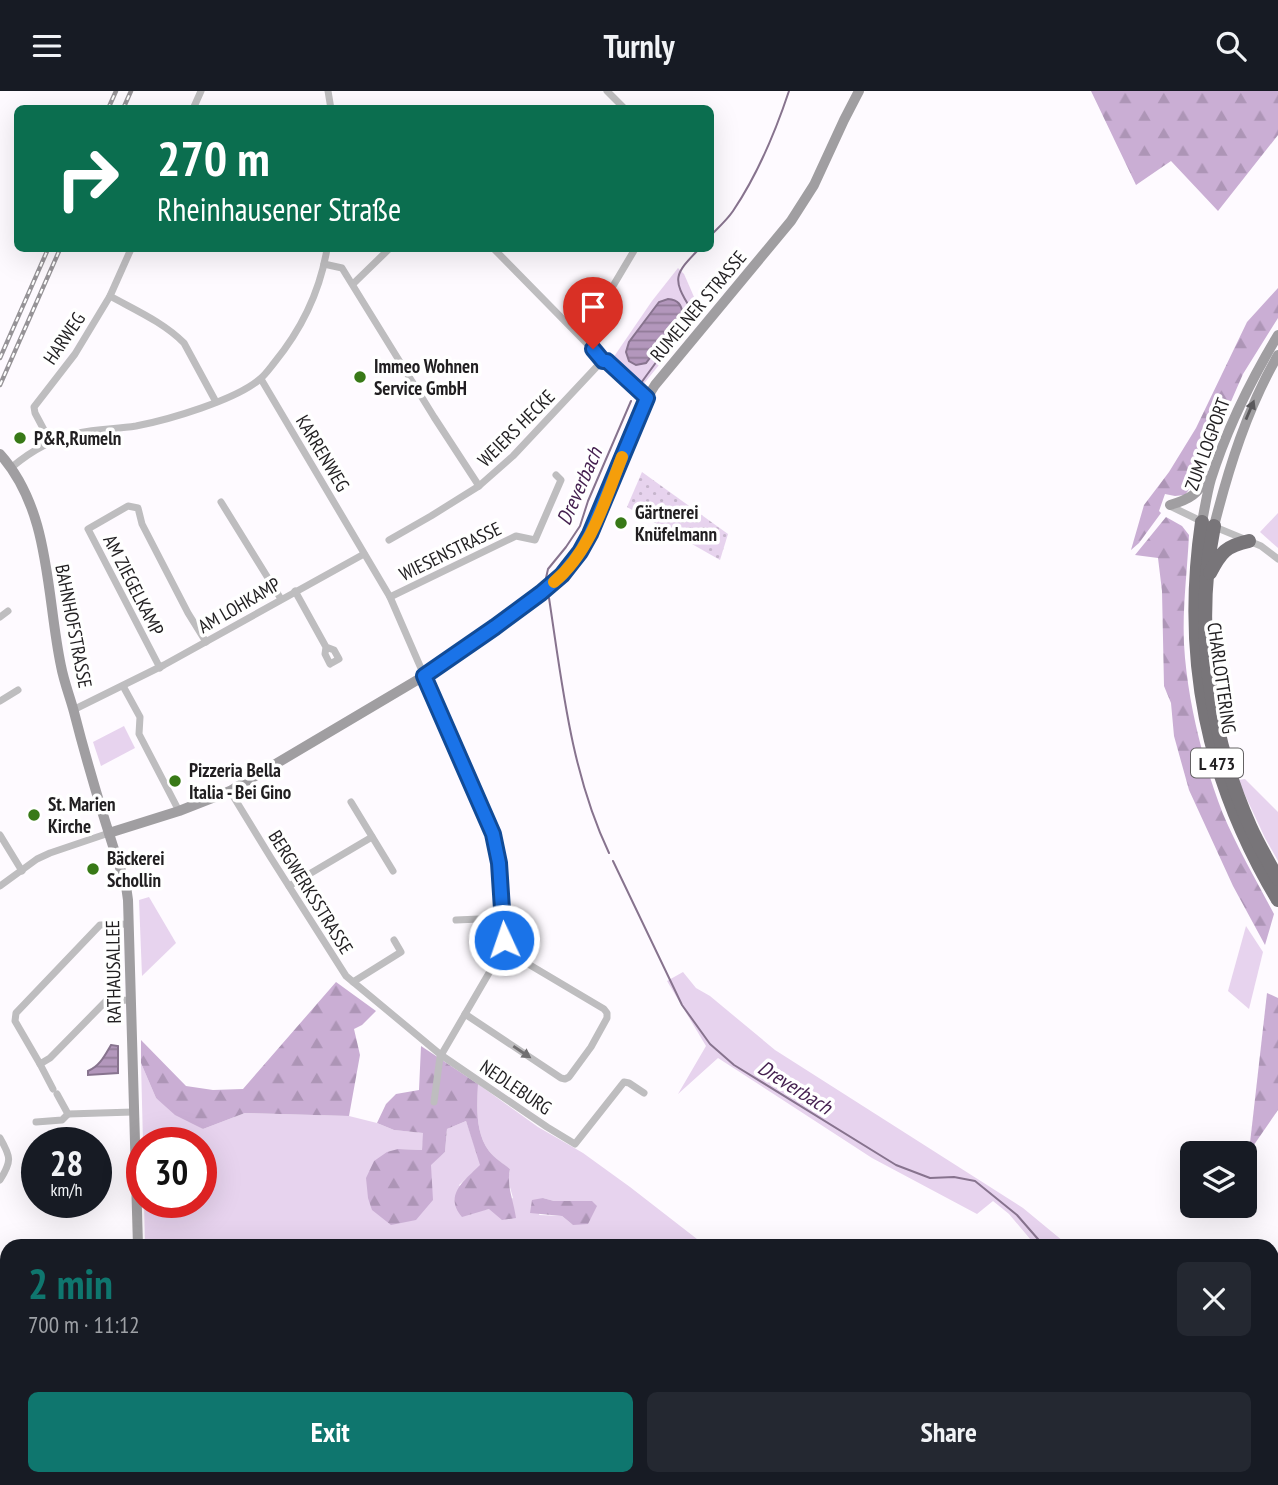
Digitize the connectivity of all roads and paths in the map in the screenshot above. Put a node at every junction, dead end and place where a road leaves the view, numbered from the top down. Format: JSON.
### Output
{"nodes":[{"id":1,"x":607,"y":91,"type":"edge"},
{"id":2,"x":859,"y":91,"type":"edge"},
{"id":3,"x":618,"y":105,"type":"edge"},
{"id":4,"x":130,"y":252,"type":"edge"},
{"id":5,"x":326,"y":252,"type":"edge"},
{"id":6,"x":386,"y":252,"type":"edge"},
{"id":7,"x":497,"y":252,"type":"edge"},
{"id":8,"x":633,"y":252,"type":"edge"},
{"id":9,"x":324,"y":264,"type":"junction"},
{"id":10,"x":353,"y":284,"type":"junction"},
{"id":11,"x":110,"y":296,"type":"junction"},
{"id":12,"x":1278,"y":335,"type":"edge"},
{"id":13,"x":582,"y":338,"type":"junction"},
{"id":14,"x":1278,"y":355,"type":"edge"},
{"id":15,"x":603,"y":361,"type":"junction"},
{"id":16,"x":261,"y":379,"type":"junction"},
{"id":17,"x":647,"y":398,"type":"junction"},
{"id":18,"x":216,"y":402,"type":"junction"},
{"id":19,"x":51,"y":443,"type":"junction"},
{"id":20,"x":0,"y":454,"type":"edge"},
{"id":21,"x":1218,"y":461,"type":"junction"},
{"id":22,"x":12,"y":467,"type":"junction"},
{"id":23,"x":556,"y":475,"type":"dead end"},
{"id":24,"x":479,"y":486,"type":"junction"},
{"id":25,"x":221,"y":502,"type":"dead end"},
{"id":26,"x":1170,"y":505,"type":"joint"},
{"id":27,"x":1208,"y":524,"type":"junction"},
{"id":28,"x":389,"y":540,"type":"dead end"},
{"id":29,"x":1249,"y":541,"type":"junction"},
{"id":30,"x":364,"y":554,"type":"junction"},
{"id":31,"x":1278,"y":559,"type":"edge"},
{"id":32,"x":1207,"y":580,"type":"junction"},
{"id":33,"x":295,"y":591,"type":"junction"},
{"id":34,"x":390,"y":597,"type":"junction"},
{"id":35,"x":281,"y":599,"type":"junction"},
{"id":36,"x":8,"y":611,"type":"dead end"},
{"id":37,"x":1194,"y":615,"type":"joint"},
{"id":38,"x":0,"y":617,"type":"edge"},
{"id":39,"x":1206,"y":636,"type":"joint"},
{"id":40,"x":206,"y":642,"type":"junction"},
{"id":41,"x":326,"y":647,"type":"dead end"},
{"id":42,"x":160,"y":668,"type":"junction"},
{"id":43,"x":424,"y":676,"type":"junction"},
{"id":44,"x":123,"y":686,"type":"junction"},
{"id":45,"x":18,"y":690,"type":"dead end"},
{"id":46,"x":0,"y":701,"type":"edge"},
{"id":47,"x":73,"y":710,"type":"junction"},
{"id":48,"x":230,"y":791,"type":"junction"},
{"id":49,"x":351,"y":803,"type":"dead end"},
{"id":50,"x":179,"y":811,"type":"junction"},
{"id":51,"x":109,"y":833,"type":"junction"},
{"id":52,"x":0,"y":835,"type":"edge"},
{"id":53,"x":372,"y":837,"type":"junction"},
{"id":54,"x":393,"y":870,"type":"dead end"},
{"id":55,"x":22,"y":871,"type":"junction"},
{"id":56,"x":1278,"y":879,"type":"edge"},
{"id":57,"x":0,"y":886,"type":"edge"},
{"id":58,"x":289,"y":886,"type":"junction"},
{"id":59,"x":1278,"y":900,"type":"edge"},
{"id":60,"x":503,"y":918,"type":"junction"},
{"id":61,"x":456,"y":920,"type":"dead end"},
{"id":62,"x":129,"y":924,"type":"junction"},
{"id":63,"x":394,"y":940,"type":"dead end"},
{"id":64,"x":503,"y":949,"type":"junction"},
{"id":65,"x":354,"y":982,"type":"junction"},
{"id":66,"x":131,"y":1000,"type":"junction"},
{"id":67,"x":465,"y":1014,"type":"junction"},
{"id":68,"x":441,"y":1055,"type":"junction"},
{"id":69,"x":40,"y":1064,"type":"junction"},
{"id":70,"x":644,"y":1093,"type":"dead end"},
{"id":71,"x":434,"y":1102,"type":"dead end"},
{"id":72,"x":133,"y":1112,"type":"junction"},
{"id":73,"x":68,"y":1114,"type":"junction"},
{"id":74,"x":36,"y":1122,"type":"dead end"},
{"id":75,"x":0,"y":1138,"type":"edge"},
{"id":76,"x":0,"y":1180,"type":"edge"},
{"id":77,"x":138,"y":1239,"type":"edge"}],
"edges":[{"from":1,"to":3,"type":"street"},
{"from":2,"to":17,"type":"main road","name":"RUMELNER STRASSE"},
{"from":4,"to":11,"type":"street","name":"HARWEG"},
{"from":5,"to":9,"type":"street"},
{"from":6,"to":10,"type":"street"},
{"from":7,"to":13,"type":"street"},
{"from":8,"to":13,"type":"street"},
{"from":9,"to":10,"type":"street"},
{"from":9,"to":16,"type":"street"},
{"from":10,"to":24,"type":"street"},
{"from":11,"to":18,"type":"street"},
{"from":11,"to":19,"type":"street","name":"HARWEG"},
{"from":12,"to":21,"type":"main road","name":"ZUM LOGPORT","number":"L 473"},
{"from":13,"to":15,"type":"street"},
{"from":27,"to":14,"type":"main road","name":"ZUM LOGPORT","number":"L 473","one_way":true},
{"from":15,"to":17,"type":"street"},
{"from":15,"to":24,"type":"street","name":"WEIERS HECKE"},
{"from":16,"to":18,"type":"street"},
{"from":16,"to":30,"type":"street","name":"KARRENWEG"},
{"from":17,"to":43,"type":"main road","name":"RUMELNER STRASSE"},
{"from":18,"to":19,"type":"street"},
{"from":19,"to":22,"type":"street"},
{"from":20,"to":22,"type":"main road","name":"BAHNHOFSTRASSE"},
{"from":21,"to":26,"type":"main road"},
{"from":21,"to":27,"type":"main road","name":"ZUM LOGPORT","number":"L 473"},
{"from":22,"to":47,"type":"main road","name":"BAHNHOFSTRASSE"},
{"from":23,"to":34,"type":"street","name":"WIESENSTRASSE"},
{"from":24,"to":28,"type":"street","name":"WEIERS HECKE"},
{"from":25,"to":35,"type":"street"},
{"from":26,"to":27,"type":"street"},
{"from":27,"to":29,"type":"street"},
{"from":27,"to":32,"type":"highway","name":"ZUM LOGPORT","number":"L 473"},
{"from":27,"to":37,"type":"highway","name":"ZUM LOGPORT","number":"L 473"},
{"from":29,"to":31,"type":"street"},
{"from":29,"to":32,"type":"highway"},
{"from":30,"to":33,"type":"street","name":"AM LOHKAMP"},
{"from":30,"to":34,"type":"street","name":"KARRENWEG"},
{"from":32,"to":39,"type":"highway","name":"ZUM LOGPORT","number":"L 473"},
{"from":33,"to":35,"type":"street","name":"AM LOHKAMP"},
{"from":33,"to":41,"type":"street","name":"AM LOHKAMP"},
{"from":34,"to":43,"type":"street","name":"KARRENWEG"},
{"from":35,"to":40,"type":"street","name":"AM LOHKAMP"},
{"from":36,"to":38,"type":"street"},
{"from":37,"to":59,"type":"highway","name":"CHARLOTTERING","number":"L 473"},
{"from":39,"to":56,"type":"highway","name":"CHARLOTTERING","number":"L 473"},
{"from":40,"to":42,"type":"street","name":"AM LOHKAMP"},
{"from":40,"to":42,"type":"street","name":"AM ZIEGELKAMP"},
{"from":42,"to":44,"type":"street","name":"AM LOHKAMP"},
{"from":43,"to":48,"type":"main road","name":"RUMELNER STRASSE"},
{"from":43,"to":60,"type":"street","name":"KARRENWEG"},
{"from":44,"to":47,"type":"street","name":"AM LOHKAMP"},
{"from":44,"to":50,"type":"street"},
{"from":45,"to":46,"type":"street"},
{"from":47,"to":51,"type":"main road","name":"BAHNHOFSTRASSE"},
{"from":48,"to":50,"type":"main road","name":"RUMELNER STRASSE"},
{"from":48,"to":58,"type":"street","name":"BERGWERKSSTRASSE"},
{"from":49,"to":53,"type":"street"},
{"from":50,"to":51,"type":"main road","name":"RUMELNER STRASSE"},
{"from":51,"to":55,"type":"street"},
{"from":51,"to":62,"type":"main road","name":"RATHAUSALLEE"},
{"from":52,"to":55,"type":"street"},
{"from":53,"to":54,"type":"street"},
{"from":53,"to":58,"type":"street"},
{"from":55,"to":57,"type":"street"},
{"from":58,"to":65,"type":"street","name":"BERGWERKSSTRASSE"},
{"from":60,"to":61,"type":"street"},
{"from":60,"to":64,"type":"street","name":"KARRENWEG"},
{"from":62,"to":66,"type":"main road","name":"RATHAUSALLEE"},
{"from":62,"to":69,"type":"street"},
{"from":63,"to":65,"type":"street","name":"BERGWERKSSTRASSE"},
{"from":64,"to":67,"type":"street"},
{"from":67,"to":64,"type":"street","one_way":true},
{"from":65,"to":68,"type":"street","name":"NEDLEBURG"},
{"from":66,"to":69,"type":"street"},
{"from":66,"to":72,"type":"main road","name":"RATHAUSALLEE"},
{"from":67,"to":68,"type":"street"},
{"from":68,"to":70,"type":"street","name":"NEDLEBURG"},
{"from":68,"to":71,"type":"street"},
{"from":69,"to":73,"type":"street"},
{"from":72,"to":73,"type":"street"},
{"from":72,"to":77,"type":"main road","name":"RATHAUSALLEE"},
{"from":73,"to":74,"type":"street"},
{"from":75,"to":76,"type":"street"}]}
